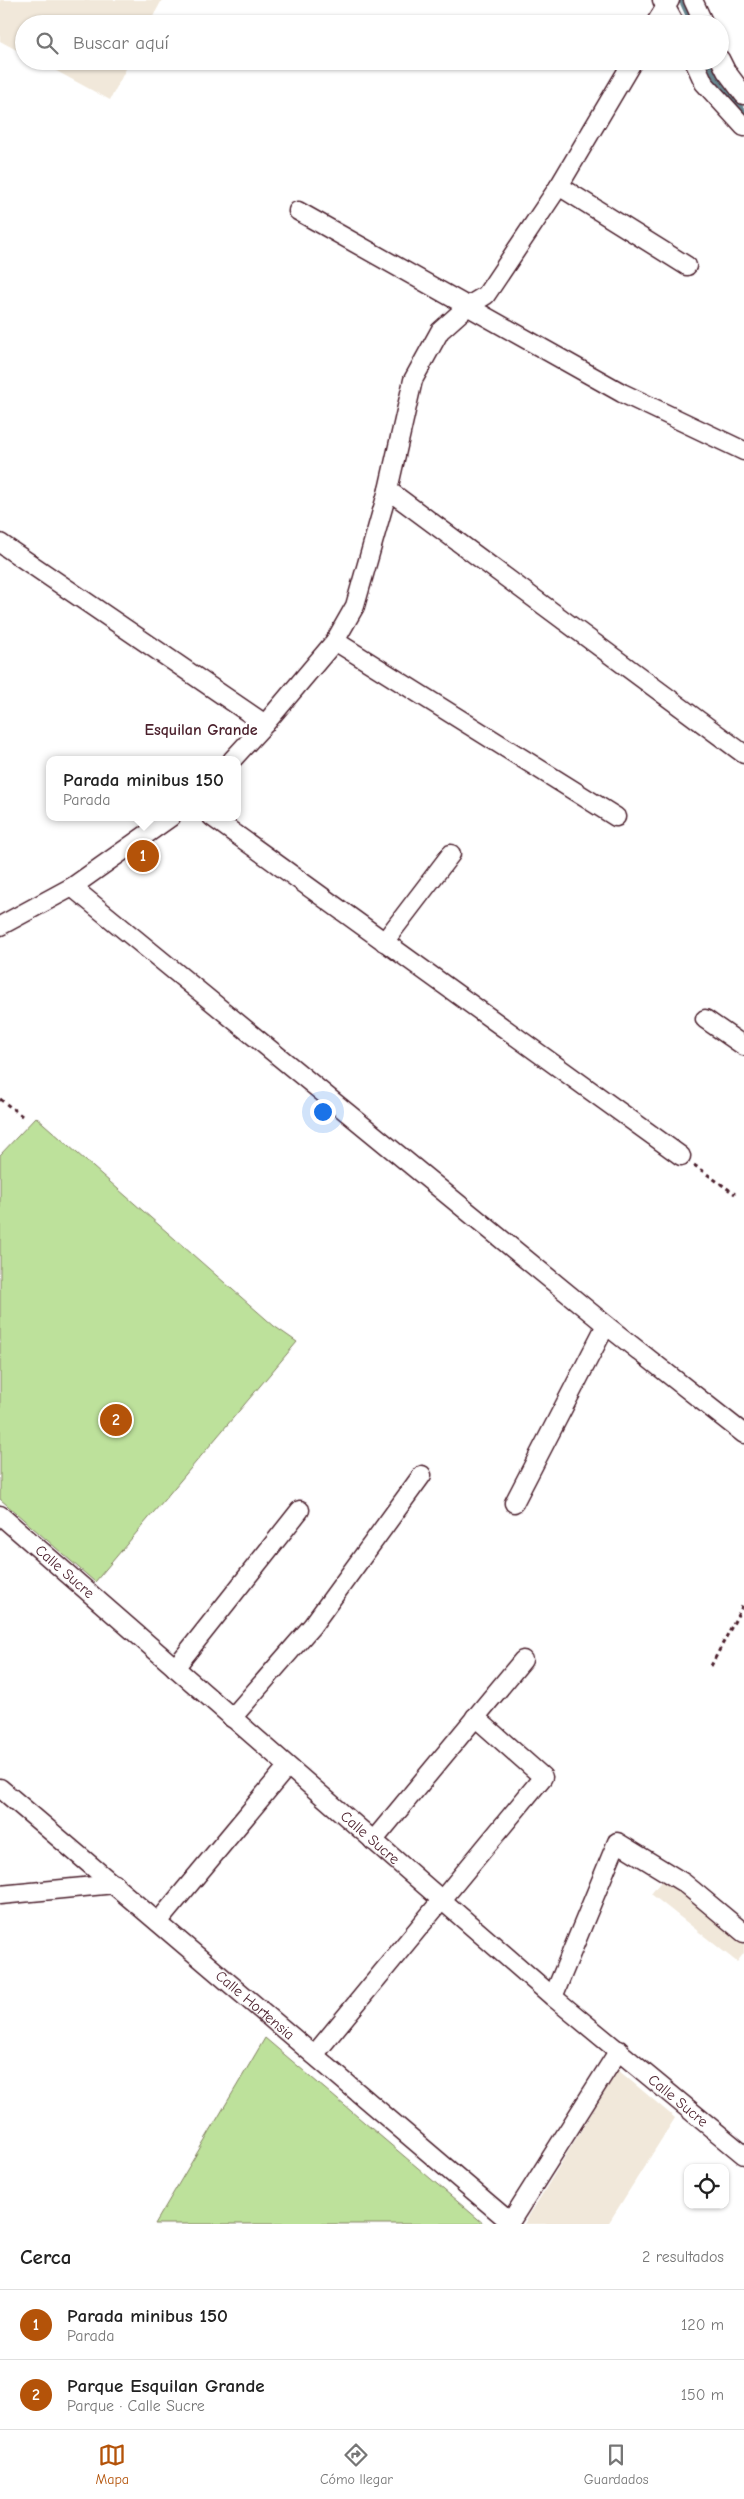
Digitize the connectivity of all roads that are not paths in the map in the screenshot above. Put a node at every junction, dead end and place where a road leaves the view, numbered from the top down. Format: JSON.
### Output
{"nodes":[{"id":1,"x":693,"y":0,"type":"edge"},
{"id":2,"x":666,"y":2,"type":"edge"},
{"id":3,"x":660,"y":15,"type":"edge"},
{"id":4,"x":672,"y":15,"type":"edge"},
{"id":5,"x":700,"y":15,"type":"edge"},
{"id":6,"x":628,"y":70,"type":"edge"},
{"id":7,"x":698,"y":70,"type":"edge"},
{"id":8,"x":726,"y":70,"type":"edge"},
{"id":9,"x":744,"y":95,"type":"edge"},
{"id":10,"x":744,"y":128,"type":"edge"},
{"id":11,"x":560,"y":186,"type":"junction"},
{"id":12,"x":298,"y":211,"type":"dead end"},
{"id":13,"x":687,"y":266,"type":"dead end"},
{"id":14,"x":468,"y":306,"type":"junction"},
{"id":15,"x":744,"y":451,"type":"edge"},
{"id":16,"x":388,"y":490,"type":"junction"},
{"id":17,"x":0,"y":543,"type":"edge"},
{"id":18,"x":335,"y":640,"type":"junction"},
{"id":19,"x":265,"y":724,"type":"junction"},
{"id":20,"x":744,"y":754,"type":"edge"},
{"id":21,"x":236,"y":756,"type":"edge"},
{"id":22,"x":616,"y":817,"type":"dead end"},
{"id":23,"x":165,"y":821,"type":"edge"},
{"id":24,"x":218,"y":821,"type":"edge"},
{"id":25,"x":451,"y":854,"type":"dead end"},
{"id":26,"x":72,"y":887,"type":"junction"},
{"id":27,"x":0,"y":926,"type":"edge"},
{"id":28,"x":384,"y":942,"type":"junction"},
{"id":29,"x":705,"y":1019,"type":"dead end"},
{"id":30,"x":744,"y":1046,"type":"edge"},
{"id":31,"x":681,"y":1156,"type":"road end"},
{"id":32,"x":606,"y":1325,"type":"junction"},
{"id":33,"x":744,"y":1434,"type":"edge"},
{"id":34,"x":422,"y":1475,"type":"dead end"},
{"id":35,"x":514,"y":1504,"type":"dead end"},
{"id":36,"x":300,"y":1510,"type":"dead end"},
{"id":37,"x":0,"y":1516,"type":"edge"},
{"id":38,"x":523,"y":1660,"type":"dead end"},
{"id":39,"x":175,"y":1668,"type":"junction"},
{"id":40,"x":475,"y":1717,"type":"junction"},
{"id":41,"x":232,"y":1718,"type":"junction"},
{"id":42,"x":287,"y":1768,"type":"junction"},
{"id":43,"x":0,"y":1788,"type":"edge"},
{"id":44,"x":373,"y":1841,"type":"junction"},
{"id":45,"x":114,"y":1884,"type":"junction"},
{"id":46,"x":0,"y":1895,"type":"edge"},
{"id":47,"x":442,"y":1901,"type":"junction"},
{"id":48,"x":158,"y":1922,"type":"junction"},
{"id":49,"x":744,"y":1933,"type":"edge"},
{"id":50,"x":553,"y":1997,"type":"junction"},
{"id":51,"x":619,"y":2050,"type":"junction"},
{"id":52,"x":314,"y":2055,"type":"junction"},
{"id":53,"x":744,"y":2155,"type":"edge"},
{"id":54,"x":510,"y":2223,"type":"edge"}],
"edges":[{"from":1,"to":5,"type":"street"},
{"from":2,"to":3,"type":"street"},
{"from":2,"to":4,"type":"street"},
{"from":6,"to":11,"type":"street"},
{"from":7,"to":10,"type":"street"},
{"from":8,"to":9,"type":"street"},
{"from":11,"to":13,"type":"street"},
{"from":11,"to":14,"type":"street"},
{"from":12,"to":14,"type":"street"},
{"from":14,"to":15,"type":"street"},
{"from":14,"to":16,"type":"street"},
{"from":16,"to":18,"type":"street"},
{"from":16,"to":20,"type":"street"},
{"from":17,"to":19,"type":"street"},
{"from":18,"to":19,"type":"street"},
{"from":18,"to":22,"type":"street"},
{"from":19,"to":21,"type":"street"},
{"from":23,"to":26,"type":"street"},
{"from":24,"to":28,"type":"street"},
{"from":25,"to":28,"type":"street"},
{"from":26,"to":27,"type":"street"},
{"from":26,"to":32,"type":"street"},
{"from":28,"to":31,"type":"street"},
{"from":29,"to":30,"type":"street"},
{"from":32,"to":33,"type":"street"},
{"from":32,"to":35,"type":"street"},
{"from":34,"to":41,"type":"street"},
{"from":36,"to":39,"type":"street"},
{"from":37,"to":39,"type":"street","name":"Calle Sucre"},
{"from":38,"to":40,"type":"street"},
{"from":39,"to":41,"type":"street","name":"Calle Sucre"},
{"from":40,"to":44,"type":"street"},
{"from":40,"to":47,"type":"street"},
{"from":41,"to":42,"type":"street","name":"Calle Sucre"},
{"from":42,"to":44,"type":"street","name":"Calle Sucre"},
{"from":42,"to":48,"type":"street"},
{"from":43,"to":45,"type":"street","name":"Calle Hortensia"},
{"from":44,"to":47,"type":"street","name":"Calle Sucre"},
{"from":45,"to":46,"type":"street"},
{"from":45,"to":48,"type":"street","name":"Calle Hortensia"},
{"from":47,"to":50,"type":"street","name":"Calle Sucre"},
{"from":47,"to":52,"type":"street"},
{"from":48,"to":52,"type":"street","name":"Calle Hortensia"},
{"from":49,"to":50,"type":"street"},
{"from":50,"to":51,"type":"street","name":"Calle Sucre"},
{"from":51,"to":53,"type":"street","name":"Calle Sucre"},
{"from":51,"to":54,"type":"street"},
{"from":52,"to":54,"type":"street","name":"Calle Hortensia"}]}
